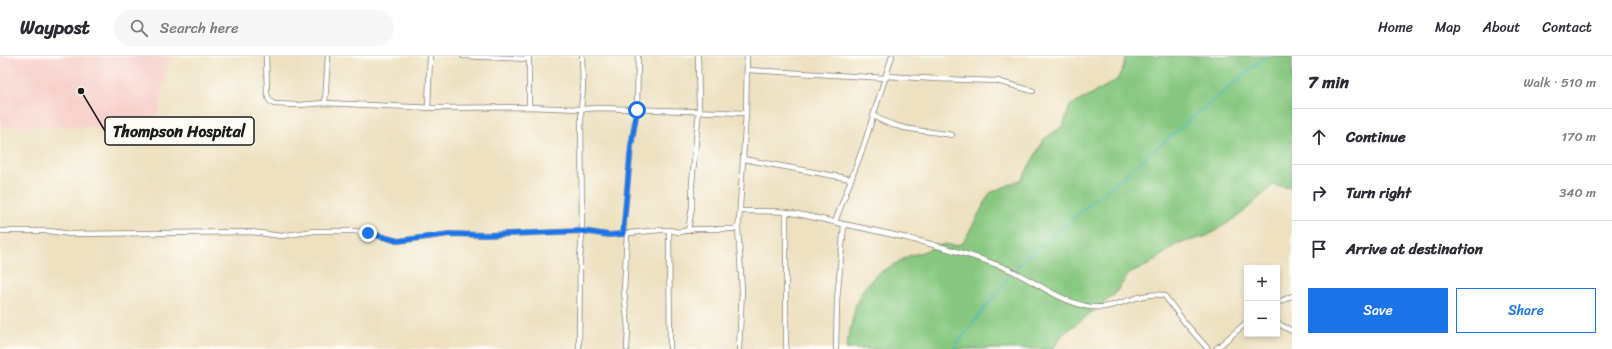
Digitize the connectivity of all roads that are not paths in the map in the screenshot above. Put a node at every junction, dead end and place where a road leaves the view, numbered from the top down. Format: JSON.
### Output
{"nodes":[{"id":1,"x":266,"y":56,"type":"edge"},
{"id":2,"x":328,"y":56,"type":"edge"},
{"id":3,"x":430,"y":56,"type":"edge"},
{"id":4,"x":463,"y":56,"type":"edge"},
{"id":5,"x":582,"y":56,"type":"edge"},
{"id":6,"x":638,"y":56,"type":"edge"},
{"id":7,"x":698,"y":56,"type":"edge"},
{"id":8,"x":747,"y":56,"type":"edge"},
{"id":9,"x":892,"y":56,"type":"edge"},
{"id":10,"x":529,"y":57,"type":"edge"},
{"id":11,"x":747,"y":70,"type":"junction"},
{"id":12,"x":886,"y":77,"type":"junction"},
{"id":13,"x":1033,"y":91,"type":"dead end"},
{"id":14,"x":325,"y":103,"type":"junction"},
{"id":15,"x":428,"y":107,"type":"junction"},
{"id":16,"x":528,"y":107,"type":"junction"},
{"id":17,"x":581,"y":109,"type":"junction"},
{"id":18,"x":637,"y":110,"type":"junction"},
{"id":19,"x":699,"y":110,"type":"junction"},
{"id":20,"x":746,"y":112,"type":"junction"},
{"id":21,"x":874,"y":116,"type":"junction"},
{"id":22,"x":952,"y":135,"type":"dead end"},
{"id":23,"x":743,"y":159,"type":"junction"},
{"id":24,"x":851,"y":178,"type":"junction"},
{"id":25,"x":740,"y":211,"type":"junction"},
{"id":26,"x":786,"y":212,"type":"junction"},
{"id":27,"x":835,"y":222,"type":"junction"},
{"id":28,"x":844,"y":224,"type":"junction"},
{"id":29,"x":738,"y":227,"type":"junction"},
{"id":30,"x":669,"y":230,"type":"junction"},
{"id":31,"x":0,"y":231,"type":"edge"},
{"id":32,"x":582,"y":231,"type":"junction"},
{"id":33,"x":688,"y":231,"type":"junction"},
{"id":34,"x":625,"y":234,"type":"junction"},
{"id":35,"x":1292,"y":296,"type":"edge"},
{"id":36,"x":1280,"y":302,"type":"edge"},
{"id":37,"x":1244,"y":325,"type":"edge"},
{"id":38,"x":1280,"y":325,"type":"edge"},
{"id":39,"x":1292,"y":331,"type":"edge"},
{"id":40,"x":579,"y":349,"type":"edge"},
{"id":41,"x":627,"y":349,"type":"edge"},
{"id":42,"x":670,"y":349,"type":"edge"},
{"id":43,"x":739,"y":349,"type":"edge"},
{"id":44,"x":786,"y":349,"type":"edge"},
{"id":45,"x":836,"y":349,"type":"edge"},
{"id":46,"x":1208,"y":349,"type":"edge"},
{"id":47,"x":1216,"y":349,"type":"edge"}],
"edges":[{"from":1,"to":14,"type":"street"},
{"from":2,"to":14,"type":"street"},
{"from":3,"to":15,"type":"street"},
{"from":4,"to":10,"type":"street"},
{"from":5,"to":17,"type":"street"},
{"from":6,"to":18,"type":"street"},
{"from":7,"to":19,"type":"street"},
{"from":8,"to":11,"type":"street"},
{"from":9,"to":12,"type":"street"},
{"from":10,"to":16,"type":"street"},
{"from":11,"to":12,"type":"street"},
{"from":11,"to":20,"type":"street"},
{"from":12,"to":13,"type":"street"},
{"from":12,"to":21,"type":"street"},
{"from":14,"to":15,"type":"street"},
{"from":15,"to":16,"type":"street"},
{"from":16,"to":17,"type":"street"},
{"from":17,"to":18,"type":"street"},
{"from":17,"to":32,"type":"street"},
{"from":18,"to":19,"type":"street"},
{"from":18,"to":34,"type":"street"},
{"from":19,"to":20,"type":"street"},
{"from":19,"to":33,"type":"street"},
{"from":20,"to":23,"type":"street"},
{"from":21,"to":22,"type":"street"},
{"from":21,"to":24,"type":"street"},
{"from":23,"to":24,"type":"street"},
{"from":23,"to":25,"type":"street"},
{"from":24,"to":27,"type":"street"},
{"from":25,"to":26,"type":"street"},
{"from":25,"to":29,"type":"street"},
{"from":26,"to":27,"type":"street"},
{"from":26,"to":44,"type":"street"},
{"from":27,"to":28,"type":"street"},
{"from":28,"to":45,"type":"street"},
{"from":28,"to":46,"type":"street"},
{"from":29,"to":33,"type":"street"},
{"from":29,"to":43,"type":"street"},
{"from":30,"to":33,"type":"street"},
{"from":30,"to":34,"type":"street"},
{"from":30,"to":42,"type":"street"},
{"from":31,"to":32,"type":"street"},
{"from":32,"to":34,"type":"street"},
{"from":32,"to":40,"type":"street"},
{"from":34,"to":41,"type":"street"},
{"from":35,"to":36,"type":"street"},
{"from":37,"to":47,"type":"street"},
{"from":38,"to":39,"type":"street"}]}
